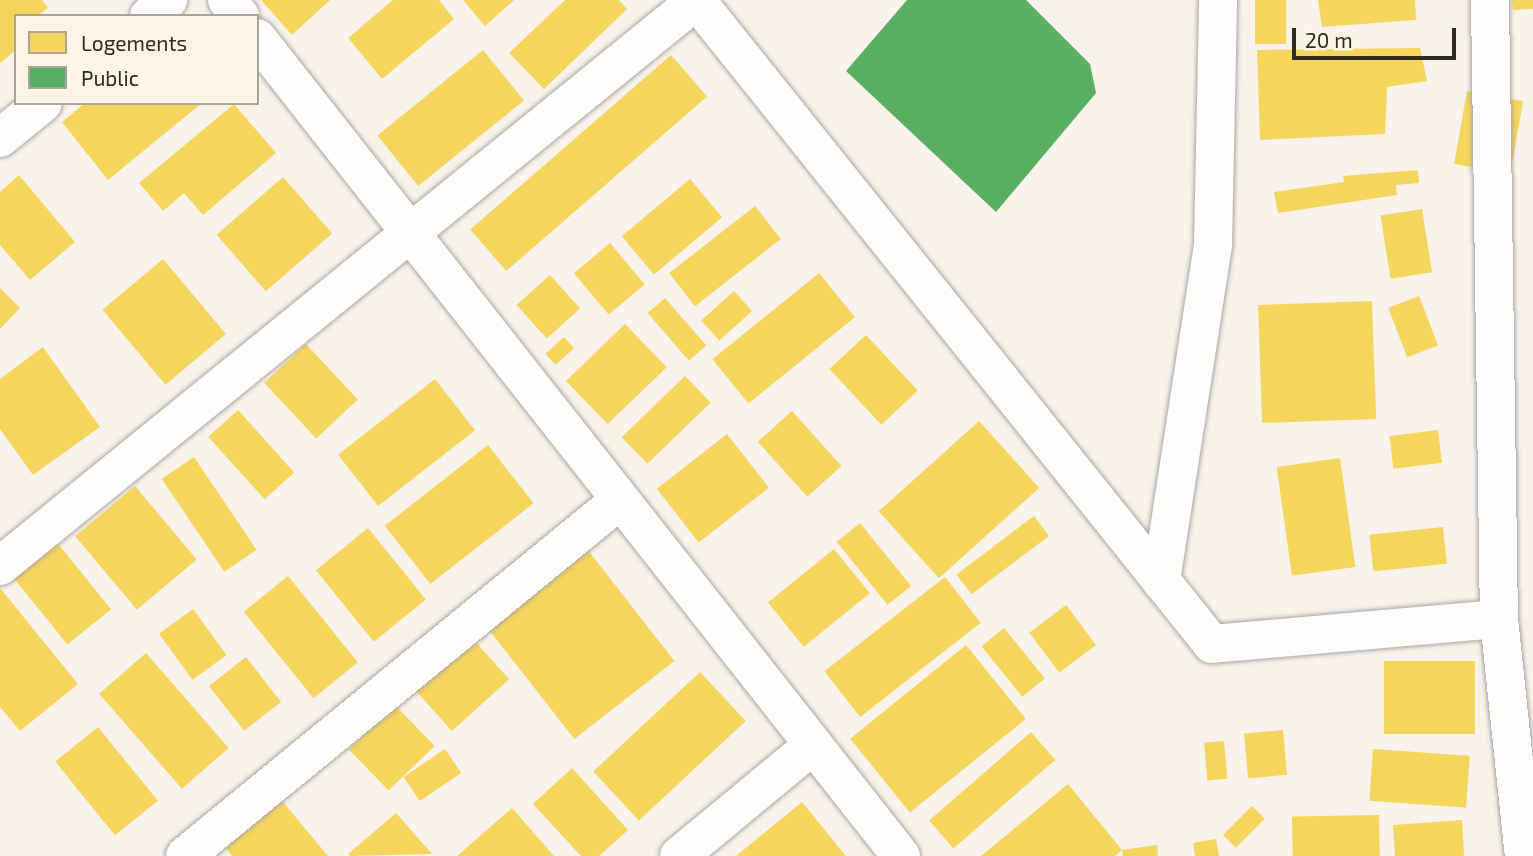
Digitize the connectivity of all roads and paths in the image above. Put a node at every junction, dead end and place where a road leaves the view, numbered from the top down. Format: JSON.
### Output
{"nodes":[{"id":1,"x":168,"y":0,"type":"edge"},
{"id":2,"x":227,"y":0,"type":"edge"},
{"id":3,"x":696,"y":0,"type":"edge"},
{"id":4,"x":1218,"y":0,"type":"edge"},
{"id":5,"x":1490,"y":0,"type":"edge"},
{"id":6,"x":151,"y":14,"type":"edge"},
{"id":7,"x":238,"y":14,"type":"edge"},
{"id":8,"x":259,"y":41,"type":"edge"},
{"id":9,"x":41,"y":105,"type":"edge"},
{"id":10,"x":0,"y":138,"type":"edge"},
{"id":11,"x":411,"y":233,"type":"junction"},
{"id":12,"x":620,"y":499,"type":"junction"},
{"id":13,"x":0,"y":566,"type":"edge"},
{"id":14,"x":1161,"y":580,"type":"junction"},
{"id":15,"x":1499,"y":619,"type":"junction"},
{"id":16,"x":813,"y":745,"type":"junction"},
{"id":17,"x":184,"y":856,"type":"edge"},
{"id":18,"x":679,"y":856,"type":"edge"},
{"id":19,"x":901,"y":856,"type":"edge"},
{"id":20,"x":1524,"y":856,"type":"edge"}],
"edges":[{"from":1,"to":6,"type":"street"},
{"from":2,"to":7,"type":"street"},
{"from":3,"to":11,"type":"street"},
{"from":3,"to":14,"type":"street"},
{"from":4,"to":14,"type":"street"},
{"from":5,"to":15,"type":"street"},
{"from":8,"to":11,"type":"street"},
{"from":9,"to":10,"type":"street"},
{"from":11,"to":12,"type":"street"},
{"from":11,"to":13,"type":"street"},
{"from":12,"to":16,"type":"street"},
{"from":12,"to":17,"type":"street"},
{"from":14,"to":15,"type":"street"},
{"from":15,"to":20,"type":"street"},
{"from":16,"to":18,"type":"street"},
{"from":16,"to":19,"type":"street"}]}
